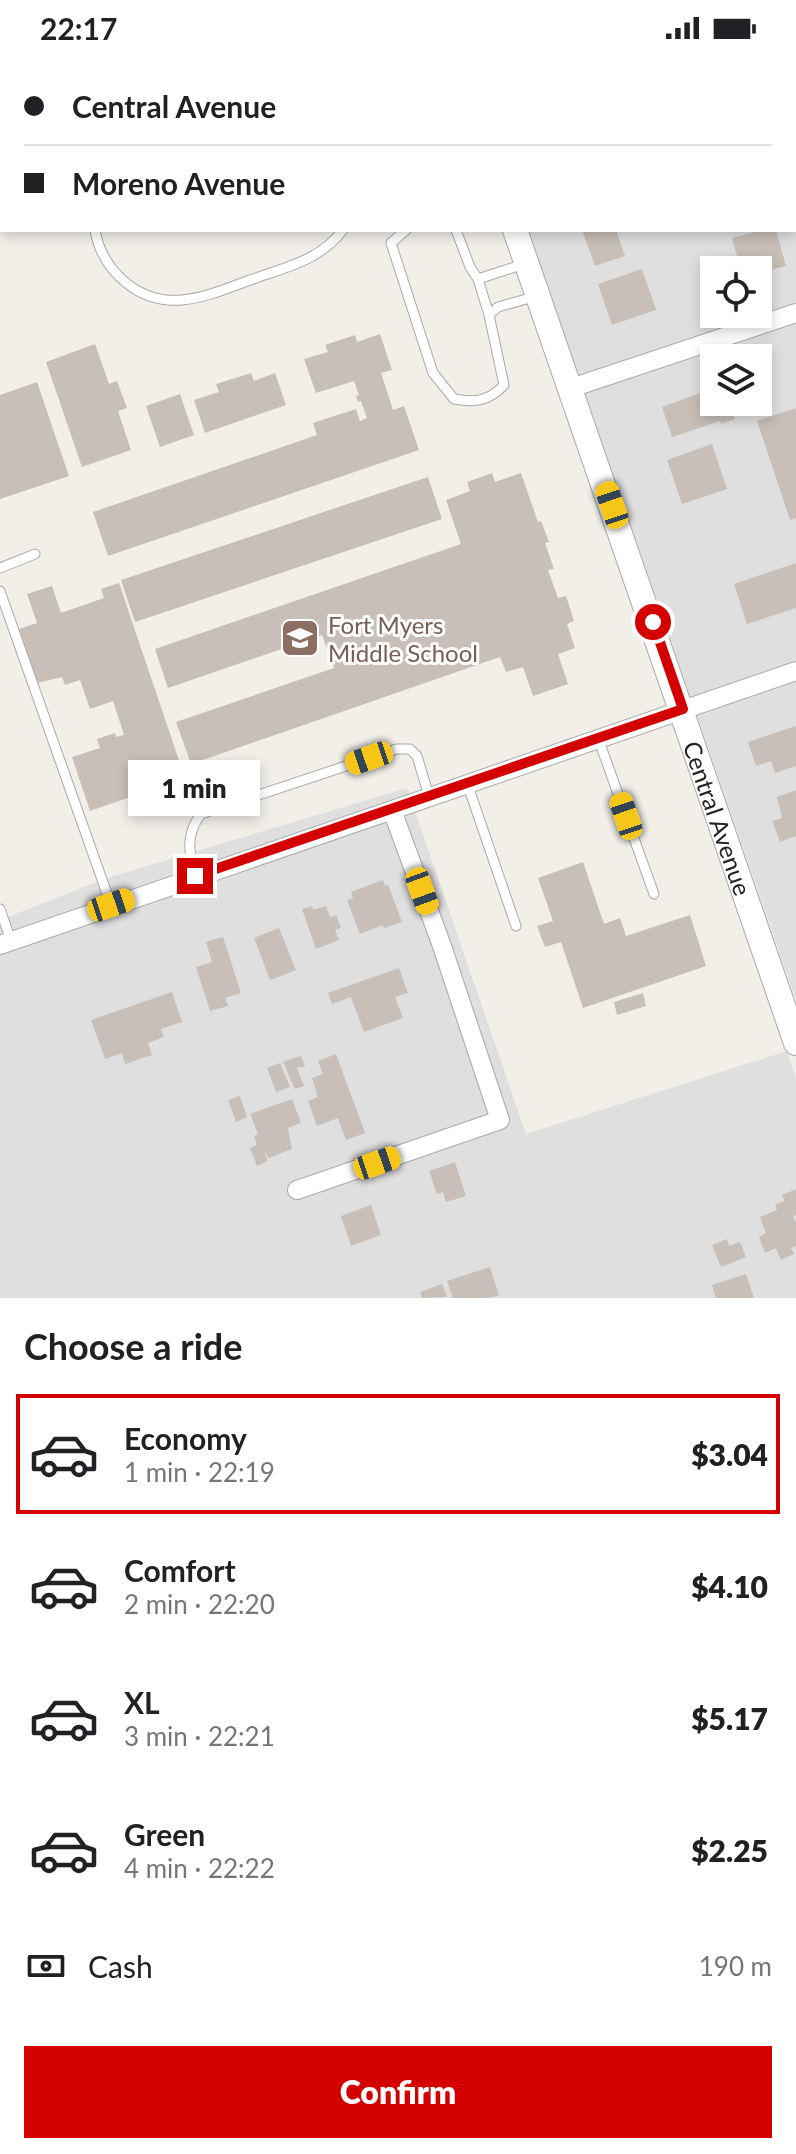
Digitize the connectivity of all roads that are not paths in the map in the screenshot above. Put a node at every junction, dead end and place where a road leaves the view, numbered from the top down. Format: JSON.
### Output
{"nodes":[{"id":1,"x":96,"y":232,"type":"edge"},
{"id":2,"x":341,"y":232,"type":"edge"},
{"id":3,"x":404,"y":232,"type":"edge"},
{"id":4,"x":457,"y":232,"type":"edge"},
{"id":5,"x":516,"y":232,"type":"edge"},
{"id":6,"x":527,"y":263,"type":"junction"},
{"id":7,"x":478,"y":279,"type":"junction"},
{"id":8,"x":539,"y":295,"type":"junction"},
{"id":9,"x":796,"y":313,"type":"edge"},
{"id":10,"x":489,"y":315,"type":"junction"},
{"id":11,"x":571,"y":388,"type":"junction"},
{"id":12,"x":35,"y":554,"type":"dead end"},
{"id":13,"x":0,"y":568,"type":"edge"},
{"id":14,"x":0,"y":591,"type":"edge"},
{"id":15,"x":796,"y":671,"type":"edge"},
{"id":16,"x":683,"y":709,"type":"junction"},
{"id":17,"x":598,"y":738,"type":"junction"},
{"id":18,"x":467,"y":783,"type":"junction"},
{"id":19,"x":429,"y":796,"type":"junction"},
{"id":20,"x":392,"y":810,"type":"junction"},
{"id":21,"x":195,"y":876,"type":"junction"},
{"id":22,"x":654,"y":894,"type":"dead end"},
{"id":23,"x":111,"y":905,"type":"junction"},
{"id":24,"x":0,"y":909,"type":"edge"},
{"id":25,"x":516,"y":926,"type":"dead end"},
{"id":26,"x":6,"y":943,"type":"edge"},
{"id":27,"x":796,"y":1043,"type":"edge"},
{"id":28,"x":297,"y":1190,"type":"dead end"}],
"edges":[{"from":1,"to":2,"type":"lane"},
{"from":3,"to":10,"type":"lane"},
{"from":4,"to":7,"type":"lane"},
{"from":5,"to":6,"type":"street","name":"Central Avenue"},
{"from":6,"to":7,"type":"lane"},
{"from":6,"to":8,"type":"street","name":"Central Avenue"},
{"from":7,"to":10,"type":"lane"},
{"from":8,"to":10,"type":"lane"},
{"from":8,"to":11,"type":"street","name":"Central Avenue"},
{"from":9,"to":11,"type":"street"},
{"from":11,"to":16,"type":"street","name":"Central Avenue"},
{"from":12,"to":13,"type":"lane"},
{"from":14,"to":23,"type":"lane"},
{"from":15,"to":16,"type":"street"},
{"from":16,"to":17,"type":"street"},
{"from":16,"to":27,"type":"street","name":"Central Avenue"},
{"from":17,"to":18,"type":"street"},
{"from":17,"to":22,"type":"lane"},
{"from":18,"to":19,"type":"street"},
{"from":18,"to":25,"type":"lane"},
{"from":19,"to":20,"type":"street"},
{"from":19,"to":21,"type":"lane"},
{"from":20,"to":21,"type":"street"},
{"from":20,"to":28,"type":"street"},
{"from":21,"to":23,"type":"street"},
{"from":23,"to":26,"type":"street"},
{"from":24,"to":26,"type":"lane"}]}
